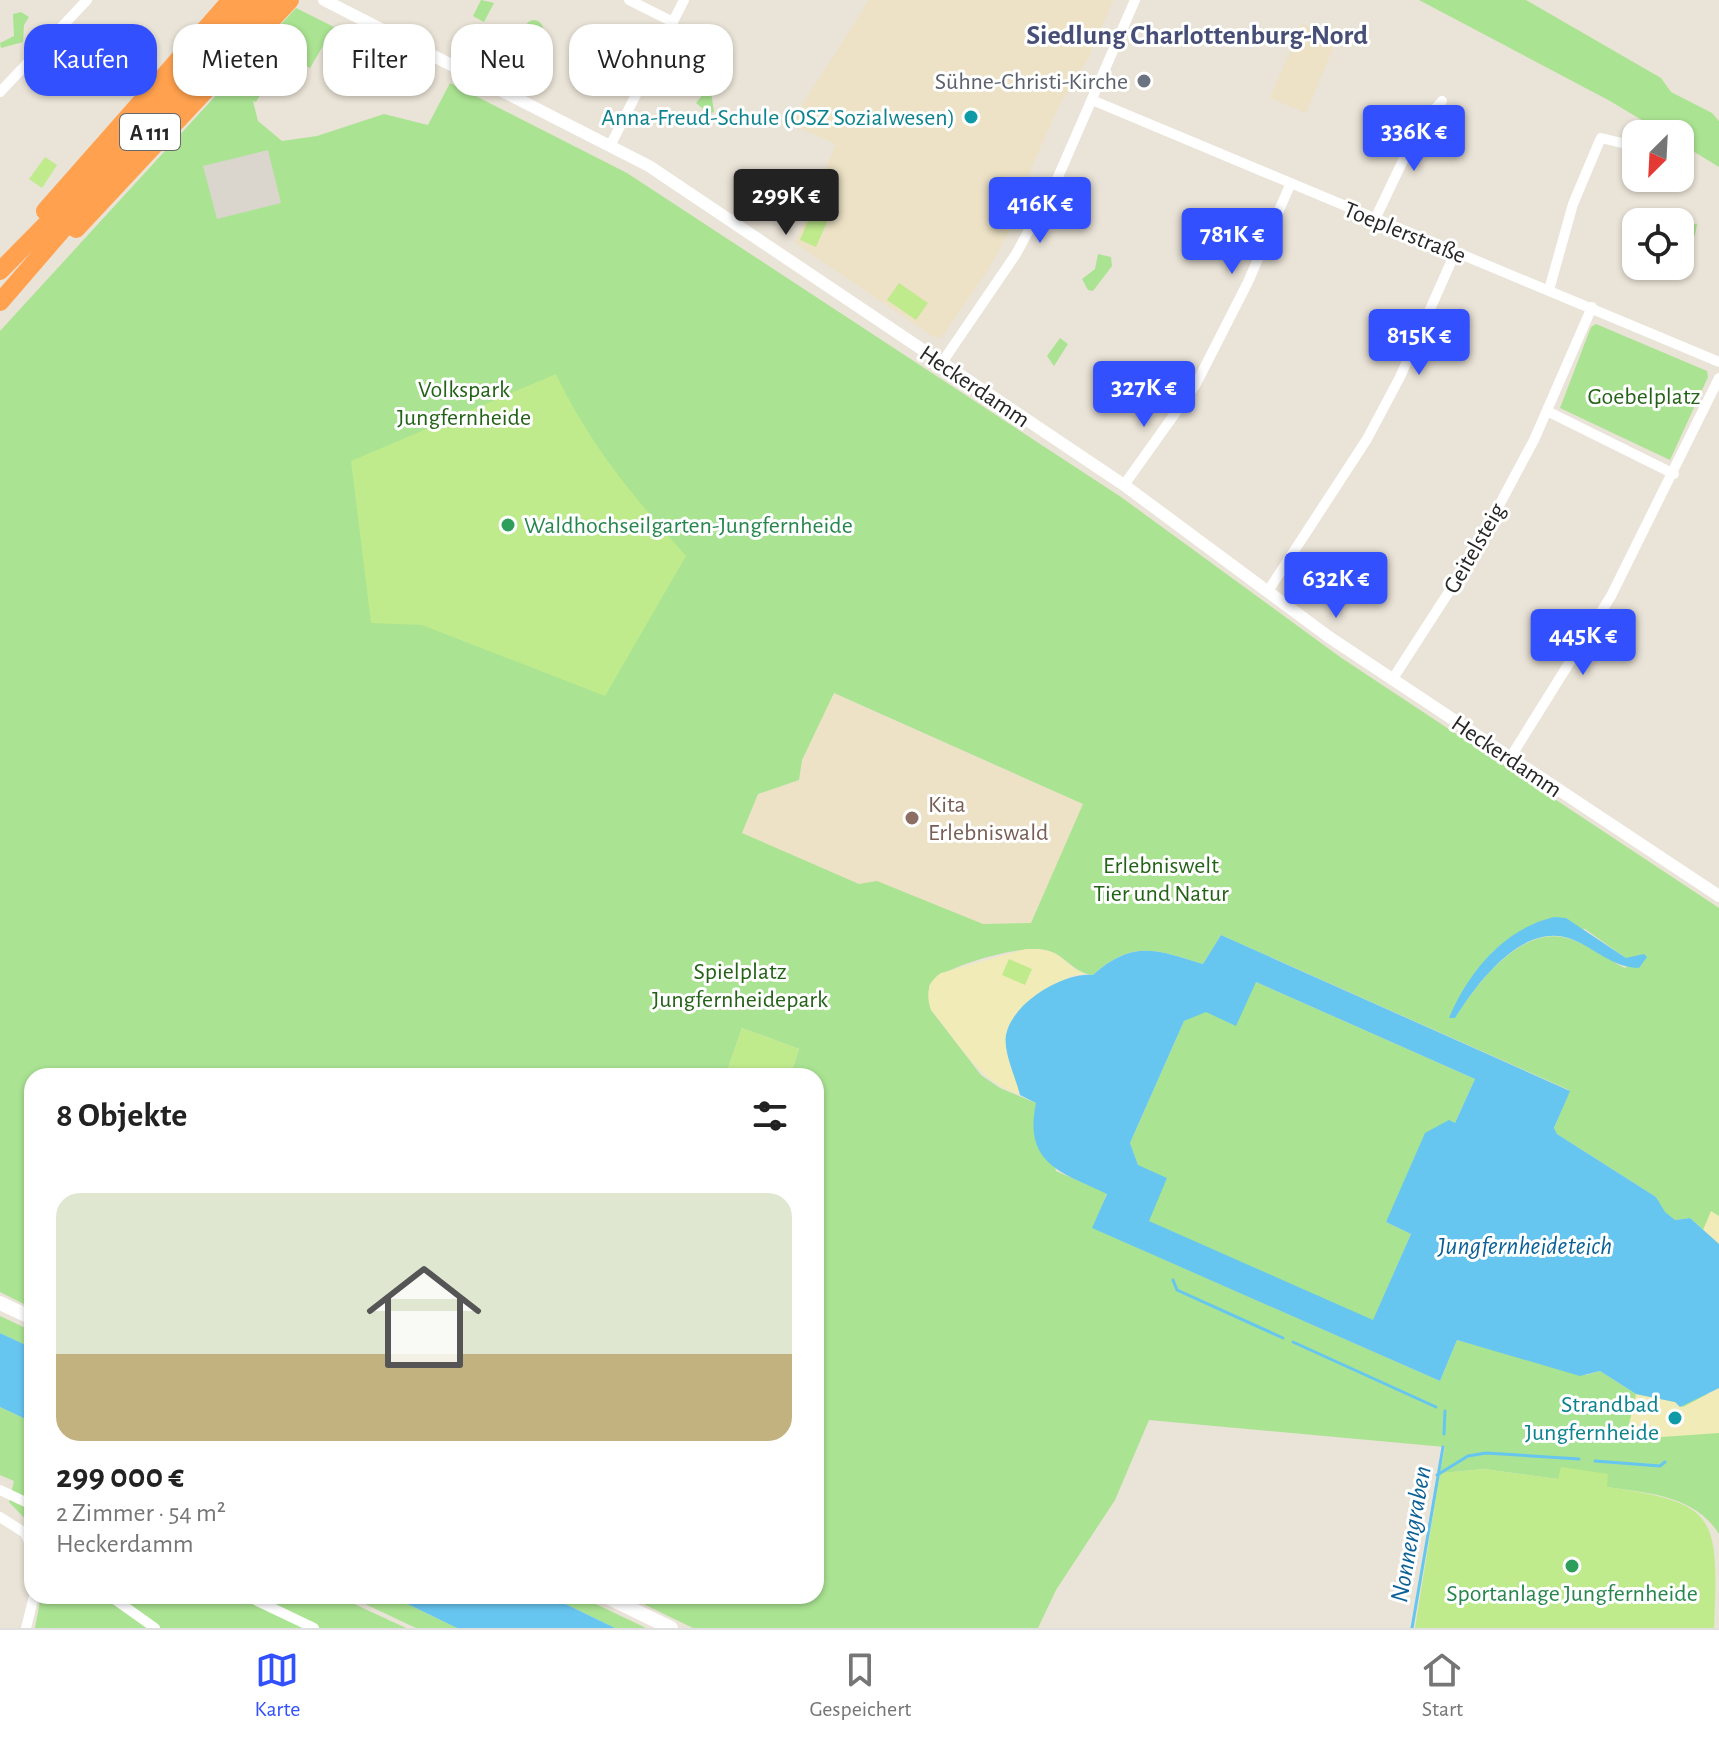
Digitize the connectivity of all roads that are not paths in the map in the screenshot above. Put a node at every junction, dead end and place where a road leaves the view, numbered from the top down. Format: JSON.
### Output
{"nodes":[{"id":1,"x":87,"y":0,"type":"edge"},
{"id":2,"x":231,"y":0,"type":"edge"},
{"id":3,"x":252,"y":0,"type":"edge"},
{"id":4,"x":271,"y":0,"type":"edge"},
{"id":5,"x":290,"y":0,"type":"edge"},
{"id":6,"x":324,"y":0,"type":"edge"},
{"id":7,"x":629,"y":0,"type":"edge"},
{"id":8,"x":684,"y":0,"type":"edge"},
{"id":9,"x":1135,"y":0,"type":"edge"},
{"id":10,"x":673,"y":22,"type":"junction"},
{"id":11,"x":0,"y":92,"type":"edge"},
{"id":12,"x":1092,"y":100,"type":"junction"},
{"id":13,"x":1442,"y":101,"type":"dead end"},
{"id":14,"x":1622,"y":143,"type":"dead end"},
{"id":15,"x":610,"y":146,"type":"junction"},
{"id":16,"x":1290,"y":185,"type":"junction"},
{"id":17,"x":1375,"y":219,"type":"junction"},
{"id":18,"x":36,"y":235,"type":"junction"},
{"id":19,"x":1455,"y":253,"type":"junction"},
{"id":20,"x":31,"y":266,"type":"junction"},
{"id":21,"x":0,"y":271,"type":"edge"},
{"id":22,"x":1549,"y":290,"type":"junction"},
{"id":23,"x":0,"y":302,"type":"edge"},
{"id":24,"x":1592,"y":307,"type":"junction"},
{"id":25,"x":1719,"y":362,"type":"edge"},
{"id":26,"x":941,"y":364,"type":"junction"},
{"id":27,"x":1719,"y":378,"type":"edge"},
{"id":28,"x":1549,"y":412,"type":"junction"},
{"id":29,"x":1674,"y":474,"type":"junction"},
{"id":30,"x":1124,"y":485,"type":"junction"},
{"id":31,"x":1268,"y":591,"type":"junction"},
{"id":32,"x":1392,"y":680,"type":"junction"},
{"id":33,"x":1510,"y":758,"type":"junction"},
{"id":34,"x":1719,"y":896,"type":"edge"},
{"id":35,"x":0,"y":1303,"type":"edge"},
{"id":36,"x":24,"y":1314,"type":"edge"},
{"id":37,"x":0,"y":1490,"type":"edge"},
{"id":38,"x":24,"y":1501,"type":"edge"},
{"id":39,"x":0,"y":1517,"type":"edge"},
{"id":40,"x":24,"y":1532,"type":"edge"},
{"id":41,"x":32,"y":1604,"type":"edge"},
{"id":42,"x":121,"y":1604,"type":"edge"},
{"id":43,"x":264,"y":1604,"type":"edge"},
{"id":44,"x":622,"y":1604,"type":"edge"},
{"id":45,"x":26,"y":1628,"type":"edge"},
{"id":46,"x":155,"y":1628,"type":"edge"},
{"id":47,"x":314,"y":1628,"type":"edge"},
{"id":48,"x":671,"y":1628,"type":"edge"}],
"edges":[{"from":1,"to":11,"type":"street"},
{"from":2,"to":18,"type":"highway"},
{"from":3,"to":18,"type":"highway","number":"A 111"},
{"from":4,"to":20,"type":"highway","number":"A 111"},
{"from":5,"to":20,"type":"highway"},
{"from":6,"to":15,"type":"street","name":"Heckerdamm"},
{"from":7,"to":10,"type":"street"},
{"from":8,"to":10,"type":"street"},
{"from":9,"to":12,"type":"street"},
{"from":10,"to":15,"type":"street"},
{"from":12,"to":16,"type":"street","name":"Toeplerstraße"},
{"from":12,"to":26,"type":"street"},
{"from":13,"to":17,"type":"street"},
{"from":14,"to":22,"type":"street"},
{"from":15,"to":26,"type":"street","name":"Heckerdamm"},
{"from":16,"to":17,"type":"street","name":"Toeplerstraße"},
{"from":16,"to":30,"type":"street"},
{"from":17,"to":19,"type":"street","name":"Toeplerstraße"},
{"from":18,"to":21,"type":"highway","number":"A 111"},
{"from":19,"to":22,"type":"street","name":"Toeplerstraße"},
{"from":19,"to":31,"type":"street"},
{"from":20,"to":23,"type":"highway","number":"A 111"},
{"from":22,"to":24,"type":"street","name":"Toeplerstraße"},
{"from":24,"to":25,"type":"street","name":"Toeplerstraße"},
{"from":24,"to":28,"type":"street"},
{"from":26,"to":30,"type":"street","name":"Heckerdamm"},
{"from":27,"to":29,"type":"street"},
{"from":28,"to":29,"type":"street"},
{"from":28,"to":32,"type":"street","name":"Geitelsteig"},
{"from":29,"to":33,"type":"street"},
{"from":30,"to":31,"type":"street","name":"Heckerdamm"},
{"from":31,"to":32,"type":"street","name":"Heckerdamm"},
{"from":32,"to":33,"type":"street","name":"Heckerdamm"},
{"from":33,"to":34,"type":"street","name":"Heckerdamm"},
{"from":35,"to":36,"type":"main road"},
{"from":37,"to":38,"type":"street"},
{"from":39,"to":40,"type":"street"},
{"from":41,"to":45,"type":"street"},
{"from":42,"to":46,"type":"street"},
{"from":43,"to":47,"type":"street"},
{"from":44,"to":48,"type":"main road"}]}
